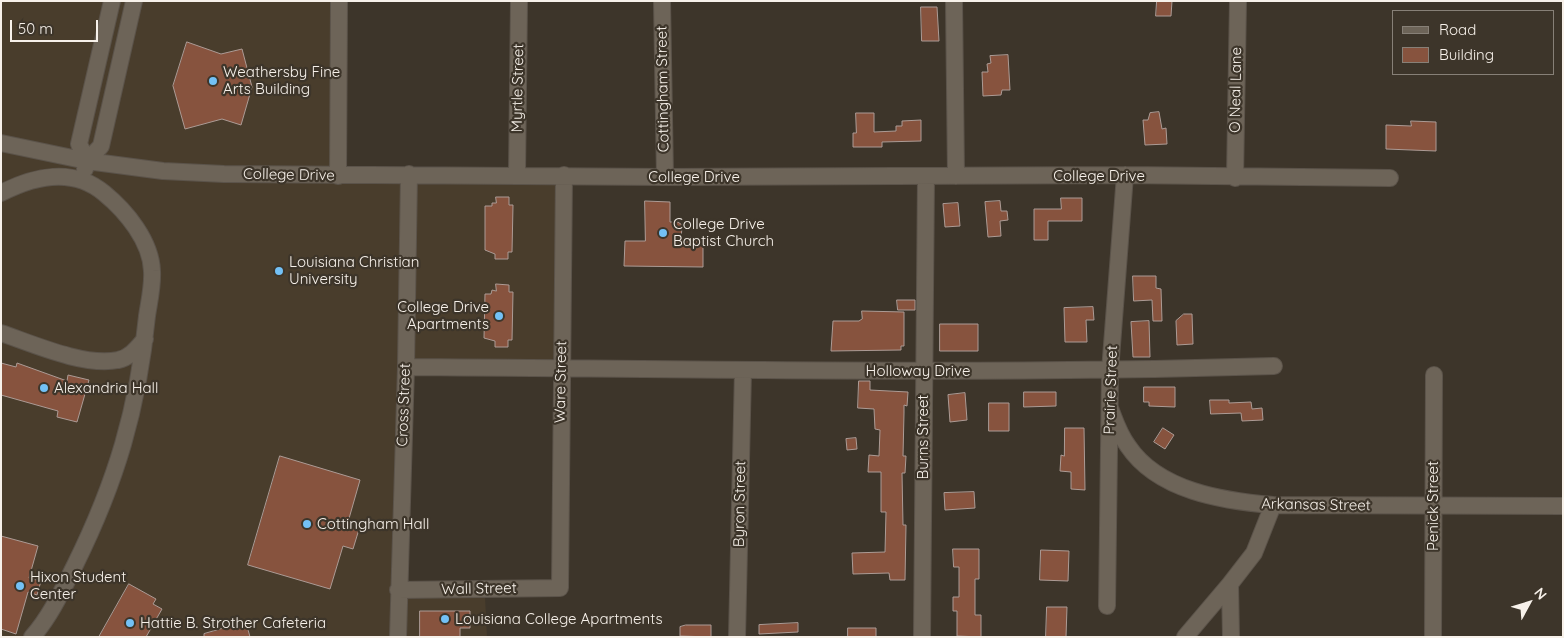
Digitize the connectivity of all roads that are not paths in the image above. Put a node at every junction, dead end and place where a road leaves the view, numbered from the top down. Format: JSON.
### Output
{"nodes":[{"id":1,"x":112,"y":1,"type":"edge"},
{"id":2,"x":134,"y":1,"type":"edge"},
{"id":3,"x":339,"y":1,"type":"edge"},
{"id":4,"x":519,"y":1,"type":"edge"},
{"id":5,"x":662,"y":1,"type":"edge"},
{"id":6,"x":954,"y":1,"type":"edge"},
{"id":7,"x":1238,"y":1,"type":"edge"},
{"id":8,"x":1,"y":143,"type":"edge"},
{"id":9,"x":87,"y":161,"type":"junction"},
{"id":10,"x":409,"y":174,"type":"junction"},
{"id":11,"x":517,"y":175,"type":"junction"},
{"id":12,"x":564,"y":175,"type":"junction"},
{"id":13,"x":1125,"y":175,"type":"junction"},
{"id":14,"x":338,"y":176,"type":"junction"},
{"id":15,"x":926,"y":176,"type":"junction"},
{"id":16,"x":956,"y":176,"type":"junction"},
{"id":17,"x":665,"y":177,"type":"junction"},
{"id":18,"x":1235,"y":178,"type":"junction"},
{"id":19,"x":1390,"y":178,"type":"dead end"},
{"id":20,"x":81,"y":180,"type":"junction"},
{"id":21,"x":1,"y":193,"type":"edge"},
{"id":22,"x":1,"y":333,"type":"edge"},
{"id":23,"x":145,"y":338,"type":"junction"},
{"id":24,"x":1274,"y":366,"type":"dead end"},
{"id":25,"x":406,"y":367,"type":"junction"},
{"id":26,"x":561,"y":368,"type":"junction"},
{"id":27,"x":924,"y":370,"type":"junction"},
{"id":28,"x":743,"y":371,"type":"junction"},
{"id":29,"x":1110,"y":371,"type":"junction"},
{"id":30,"x":1434,"y":375,"type":"dead end"},
{"id":31,"x":1110,"y":408,"type":"junction"},
{"id":32,"x":1273,"y":505,"type":"junction"},
{"id":33,"x":1433,"y":506,"type":"junction"},
{"id":34,"x":1563,"y":506,"type":"edge"},
{"id":35,"x":1230,"y":584,"type":"junction"},
{"id":36,"x":560,"y":588,"type":"joint"},
{"id":37,"x":398,"y":590,"type":"junction"},
{"id":38,"x":1107,"y":606,"type":"dead end"},
{"id":39,"x":32,"y":637,"type":"edge"},
{"id":40,"x":398,"y":637,"type":"edge"},
{"id":41,"x":737,"y":637,"type":"edge"},
{"id":42,"x":922,"y":637,"type":"edge"},
{"id":43,"x":1185,"y":637,"type":"edge"},
{"id":44,"x":1231,"y":637,"type":"edge"},
{"id":45,"x":1433,"y":637,"type":"edge"}],
"edges":[{"from":1,"to":9,"type":"street"},
{"from":2,"to":9,"type":"street"},
{"from":3,"to":14,"type":"street"},
{"from":4,"to":11,"type":"street","name":"Myrtle Street"},
{"from":5,"to":17,"type":"street","name":"Cottingham Street"},
{"from":6,"to":16,"type":"street"},
{"from":7,"to":18,"type":"street","name":"O Neal Lane"},
{"from":8,"to":9,"type":"street","name":"College Drive"},
{"from":9,"to":14,"type":"street","name":"College Drive"},
{"from":9,"to":20,"type":"street"},
{"from":10,"to":11,"type":"street","name":"College Drive"},
{"from":10,"to":14,"type":"street","name":"College Drive"},
{"from":10,"to":25,"type":"street","name":"Cross Street"},
{"from":11,"to":12,"type":"street","name":"College Drive"},
{"from":12,"to":17,"type":"street","name":"College Drive"},
{"from":12,"to":26,"type":"street","name":"Ware Street"},
{"from":13,"to":16,"type":"street","name":"College Drive"},
{"from":13,"to":18,"type":"street","name":"College Drive"},
{"from":13,"to":29,"type":"street","name":"Prairie Street"},
{"from":15,"to":16,"type":"street","name":"College Drive"},
{"from":15,"to":17,"type":"street","name":"College Drive"},
{"from":15,"to":27,"type":"street","name":"Burns Street"},
{"from":18,"to":19,"type":"street","name":"College Drive"},
{"from":20,"to":21,"type":"street"},
{"from":20,"to":23,"type":"street"},
{"from":22,"to":23,"type":"street"},
{"from":23,"to":39,"type":"street"},
{"from":24,"to":29,"type":"street","name":"Holloway Drive"},
{"from":25,"to":26,"type":"street","name":"Holloway Drive"},
{"from":25,"to":37,"type":"street","name":"Cross Street"},
{"from":26,"to":28,"type":"street","name":"Holloway Drive"},
{"from":26,"to":36,"type":"street","name":"Ware Street"},
{"from":27,"to":28,"type":"street","name":"Holloway Drive"},
{"from":27,"to":29,"type":"street","name":"Holloway Drive"},
{"from":27,"to":42,"type":"street","name":"Burns Street"},
{"from":28,"to":41,"type":"street","name":"Byron Street"},
{"from":29,"to":31,"type":"street","name":"Prairie Street"},
{"from":30,"to":33,"type":"street","name":"Penick Street"},
{"from":31,"to":32,"type":"street","name":"Arkansas Street"},
{"from":31,"to":38,"type":"street","name":"Prairie Street"},
{"from":32,"to":33,"type":"street","name":"Arkansas Street"},
{"from":32,"to":35,"type":"street"},
{"from":33,"to":34,"type":"street","name":"Arkansas Street"},
{"from":33,"to":45,"type":"street","name":"Penick Street"},
{"from":35,"to":43,"type":"street"},
{"from":35,"to":44,"type":"street"},
{"from":36,"to":37,"type":"street","name":"Wall Street"},
{"from":37,"to":40,"type":"street","name":"Cross Street"}]}
